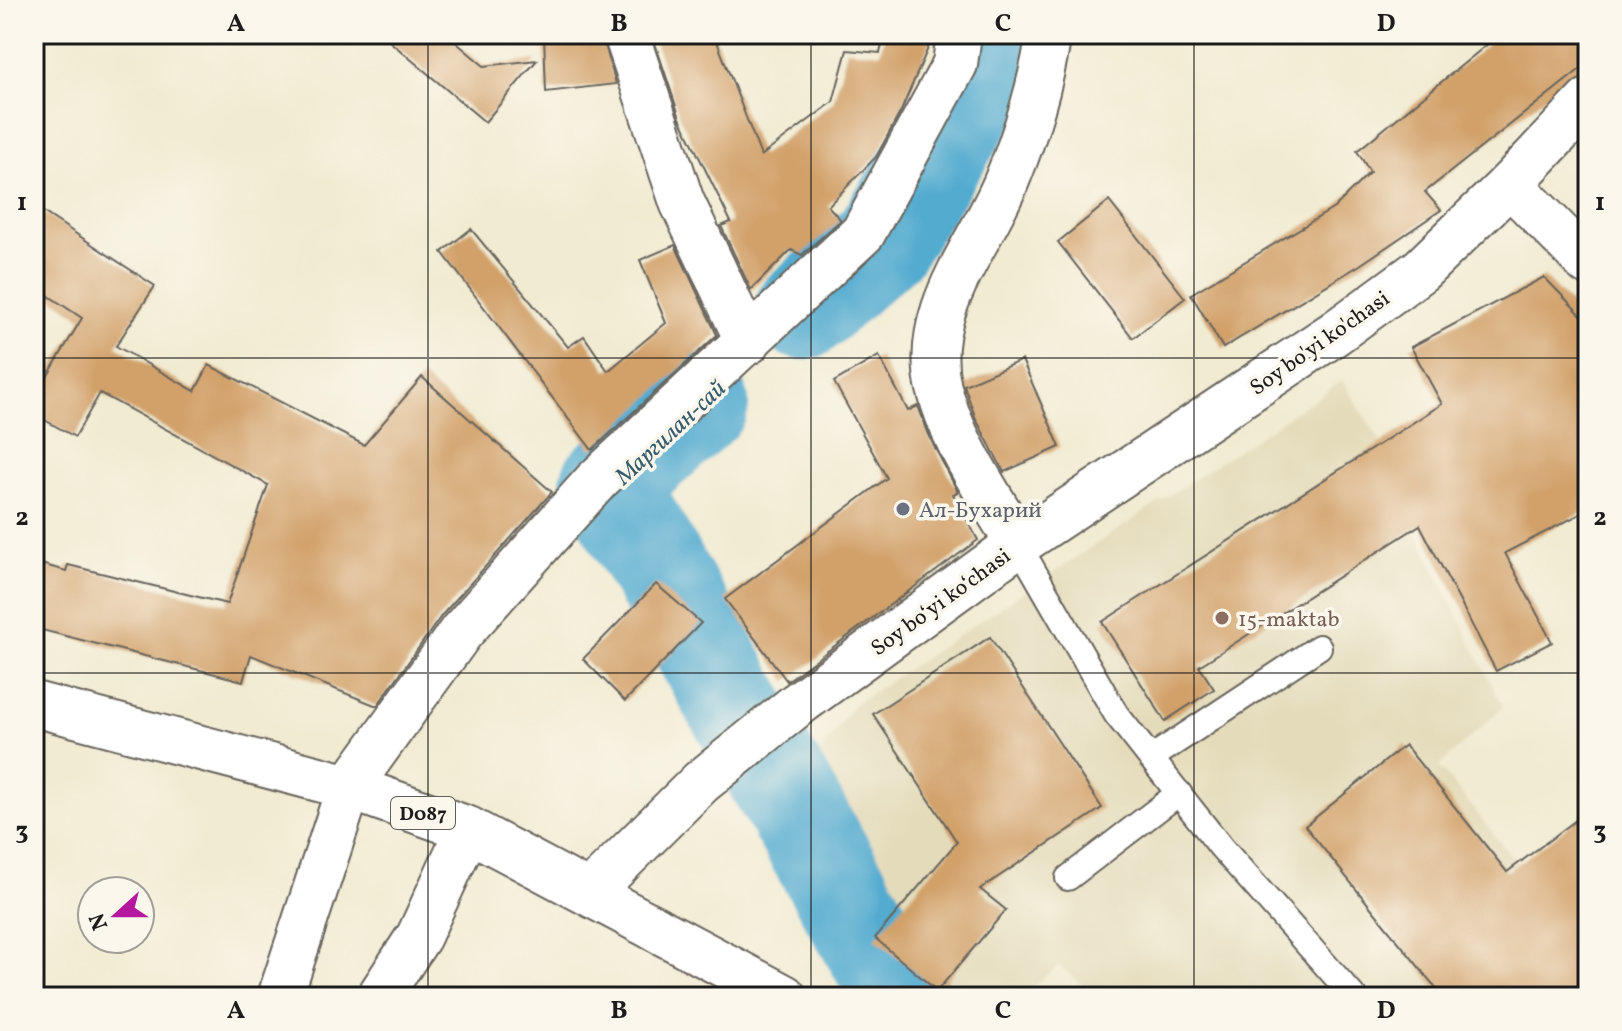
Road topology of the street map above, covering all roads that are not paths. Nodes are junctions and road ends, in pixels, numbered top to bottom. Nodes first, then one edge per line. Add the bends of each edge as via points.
1 (626, 34) edge
2 (959, 34) edge
3 (1049, 34) edge
4 (1588, 101) edge
5 (1510, 184) junction
6 (1588, 263) edge
7 (748, 342) junction
8 (1018, 544) junction
9 (1319, 647) dead end
10 (34, 704) edge
11 (1151, 758) junction
12 (349, 787) junction
13 (1179, 793) junction
14 (468, 829) junction
15 (1068, 878) dead end
16 (589, 893) junction
17 (280, 997) edge
18 (379, 997) edge
19 (784, 997) edge
20 (1354, 997) edge

1 - 7 street via 682,202
2 - 7 street via 955,64 863,233
3 - 8 street, Soy boʻyi koʻchasi via 1043,71 1008,180 944,304 935,340 939,386 957,439
4 - 5 street, Soy bo'yi ko'chasi
5 - 6 street
5 - 8 street, Soy bo'yi ko'chasi via 1421,270 1335,333
7 - 12 street via 597,480 461,632
8 - 11 lane via 1116,714
8 - 16 street, Soy boʻyi koʻchasi via 798,704 701,782
9 - 11 lane
10 - 12 street, D087
11 - 13 lane
12 - 14 street, D087
12 - 17 street
13 - 15 lane
13 - 20 lane
14 - 16 street, D087
14 - 18 street via 419,936
16 - 19 street, D087

